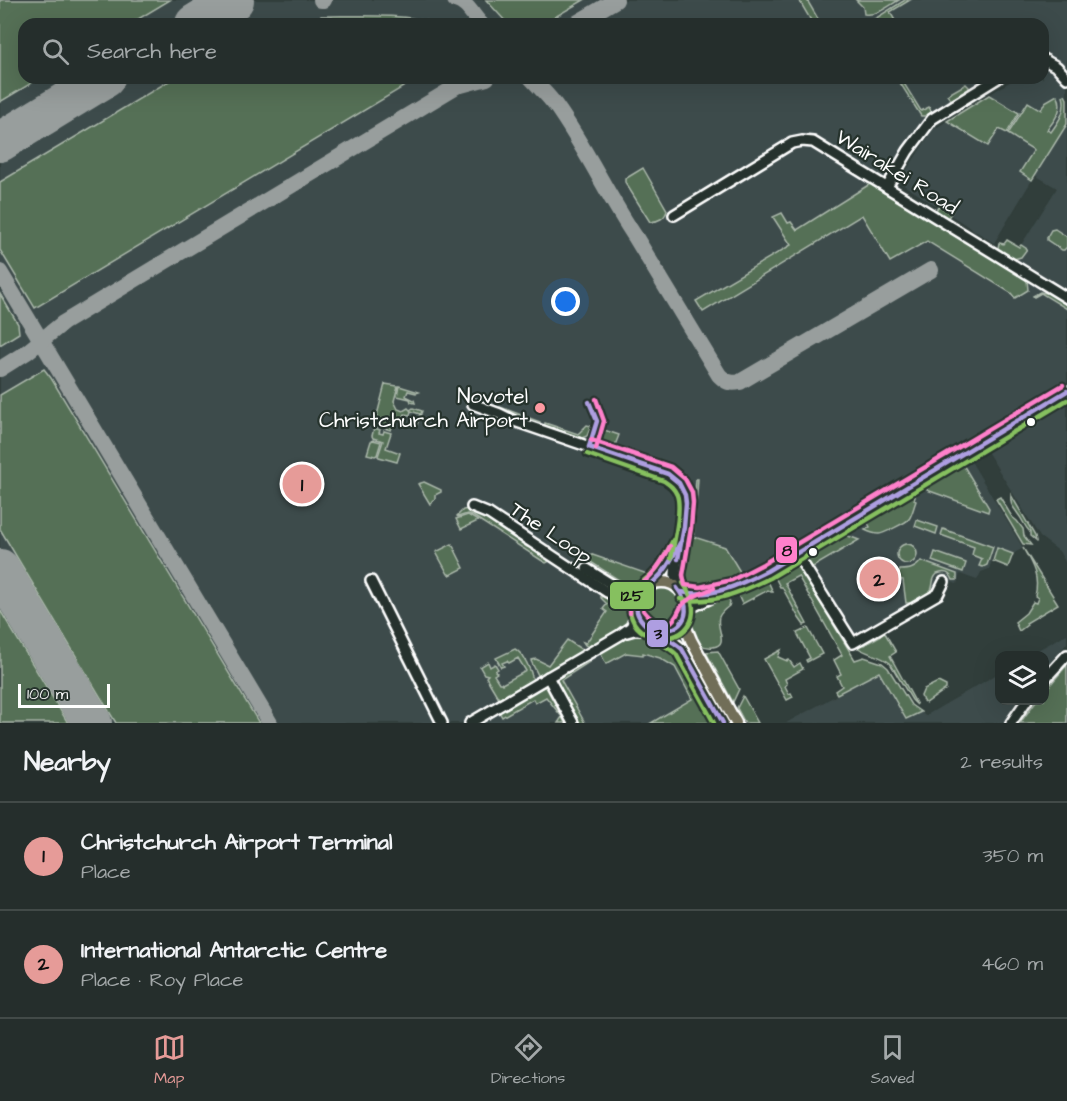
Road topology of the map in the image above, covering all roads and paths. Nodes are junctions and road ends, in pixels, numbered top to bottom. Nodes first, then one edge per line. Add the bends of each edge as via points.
1 (1049, 62) edge
2 (1067, 78) edge
3 (988, 84) edge
4 (887, 187) junction
5 (674, 215) dead end
6 (1067, 298) edge
7 (1067, 391) edge
8 (473, 404) dead end
9 (472, 507) dead end
10 (680, 543) junction
11 (796, 553) junction
12 (586, 569) dead end
13 (371, 581) dead end
14 (944, 582) dead end
15 (649, 586) junction
16 (735, 587) junction
17 (679, 590) junction
18 (686, 612) junction
19 (637, 613) junction
20 (653, 630) junction
21 (620, 635) junction
22 (1067, 655) edge
23 (1049, 675) edge
24 (548, 677) junction
25 (1024, 705) edge
26 (442, 723) edge
27 (470, 723) edge
28 (573, 723) edge
29 (723, 723) edge
30 (736, 723) edge
31 (1011, 723) edge

1 - 2 street
3 - 4 street via 932,119
4 - 5 street, Wairakei Road via 818,144 802,141 792,143
4 - 6 street, Wairakei Road
7 - 11 street
8 - 10 street via 672,476 686,499
9 - 19 street, The Loop via 628,602
10 - 15 street via 672,560
10 - 17 street via 675,575
11 - 14 street via 853,643 938,594
11 - 16 street
12 - 15 street, The Loop via 619,589
13 - 26 street
15 - 17 main road via 664,583
15 - 19 main road via 640,597
16 - 17 street via 700,595
16 - 18 street
17 - 18 main road via 686,602
18 - 20 main road via 674,629
18 - 30 main road via 691,640
19 - 20 main road
19 - 21 street via 631,627
20 - 21 street
20 - 29 main road via 682,650
21 - 24 street
22 - 23 street
24 - 27 street
24 - 28 street
25 - 31 street

